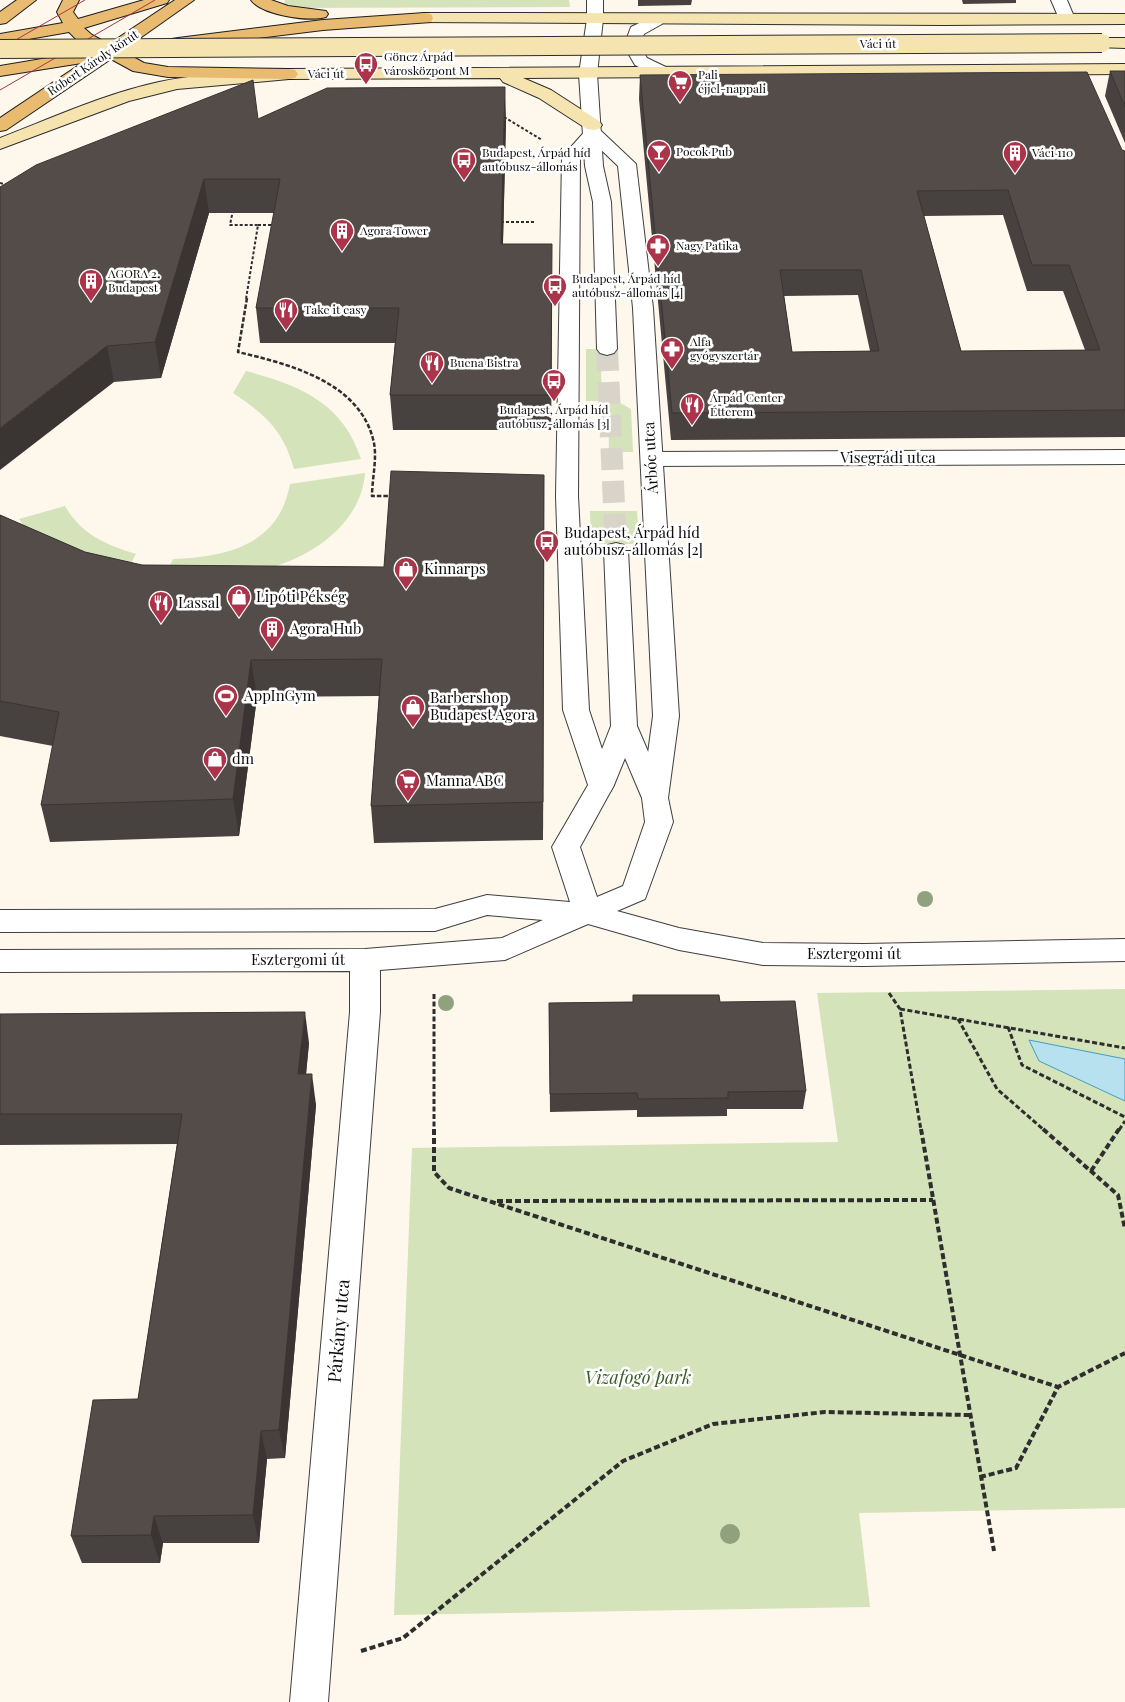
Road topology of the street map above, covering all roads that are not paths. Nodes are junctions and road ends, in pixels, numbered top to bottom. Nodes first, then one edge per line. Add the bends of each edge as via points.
1 (28, 0) edge
2 (72, 0) edge
3 (161, 0) edge
4 (186, 0) edge
5 (259, 0) edge
6 (595, 0) edge
7 (1059, 0) edge
8 (425, 18) junction
9 (0, 19) edge
10 (1067, 19) junction
11 (1125, 19) edge
12 (595, 20) junction
13 (656, 20) junction
14 (72, 26) junction
15 (0, 39) edge
16 (1125, 43) edge
17 (0, 49) edge
18 (109, 52) junction
19 (1083, 70) junction
20 (1125, 70) edge
21 (0, 71) edge
22 (664, 73) junction
23 (289, 74) junction
24 (498, 74) junction
25 (588, 74) junction
26 (1091, 88) edge
27 (0, 126) edge
28 (593, 129) junction
29 (0, 144) edge
30 (607, 348) tunnel mouth
31 (1125, 458) edge
32 (652, 459) junction
33 (616, 550) tunnel mouth
34 (624, 726) junction
35 (601, 785) junction
36 (656, 798) junction
37 (588, 914) junction
38 (0, 921) edge
39 (1125, 950) edge
40 (365, 960) junction
41 (0, 961) edge
42 (309, 1702) edge

1 - 9 main road
2 - 14 main road via 65,12
3 - 14 main road
4 - 18 main road, Róbert Károly körút
5 - 8 main road via 289,13
6 - 12 street
7 - 10 street
8 - 12 main road, Váci út
8 - 18 main road via 323,25
10 - 11 main road, Váci út
10 - 13 main road, Váci út
12 - 13 main road, Váci út
12 - 25 street
13 - 22 street, Váci út via 637,32 632,46 641,61
14 - 15 main road
14 - 18 main road via 86,39
16 - 17 main road, Váci út, bridge
18 - 21 main road
18 - 23 main road via 140,67 168,72
18 - 27 main road, Róbert Károly körút
19 - 20 main road, Váci út
19 - 22 main road, Váci út
19 - 26 street
22 - 25 main road, Váci út
23 - 24 main road, Váci út
23 - 29 main road, Váci út via 205,81 140,92
24 - 25 main road, Váci út
24 - 28 main road via 545,94
25 - 28 street
28 - 30 street via 594,166 602,202
28 - 32 street, Árbóc utca via 626,164 643,308
28 - 35 street via 571,157 567,496 576,710
31 - 32 street, Visegrádi utca
32 - 36 street, Árbóc utca via 666,716
33 - 34 street, Árbóc utca
34 - 35 street, Árbóc utca
34 - 36 street, Árbóc utca
35 - 37 street, Árbóc utca via 566,847
36 - 37 street, Árbóc utca via 659,822 635,892
37 - 38 street, Esztergomi út via 487,905 435,920
37 - 39 street, Esztergomi út via 679,939 763,954
37 - 40 street, Esztergomi út via 504,949
40 - 41 street, Esztergomi út
40 - 42 street, Párkány utca via 364,1022

